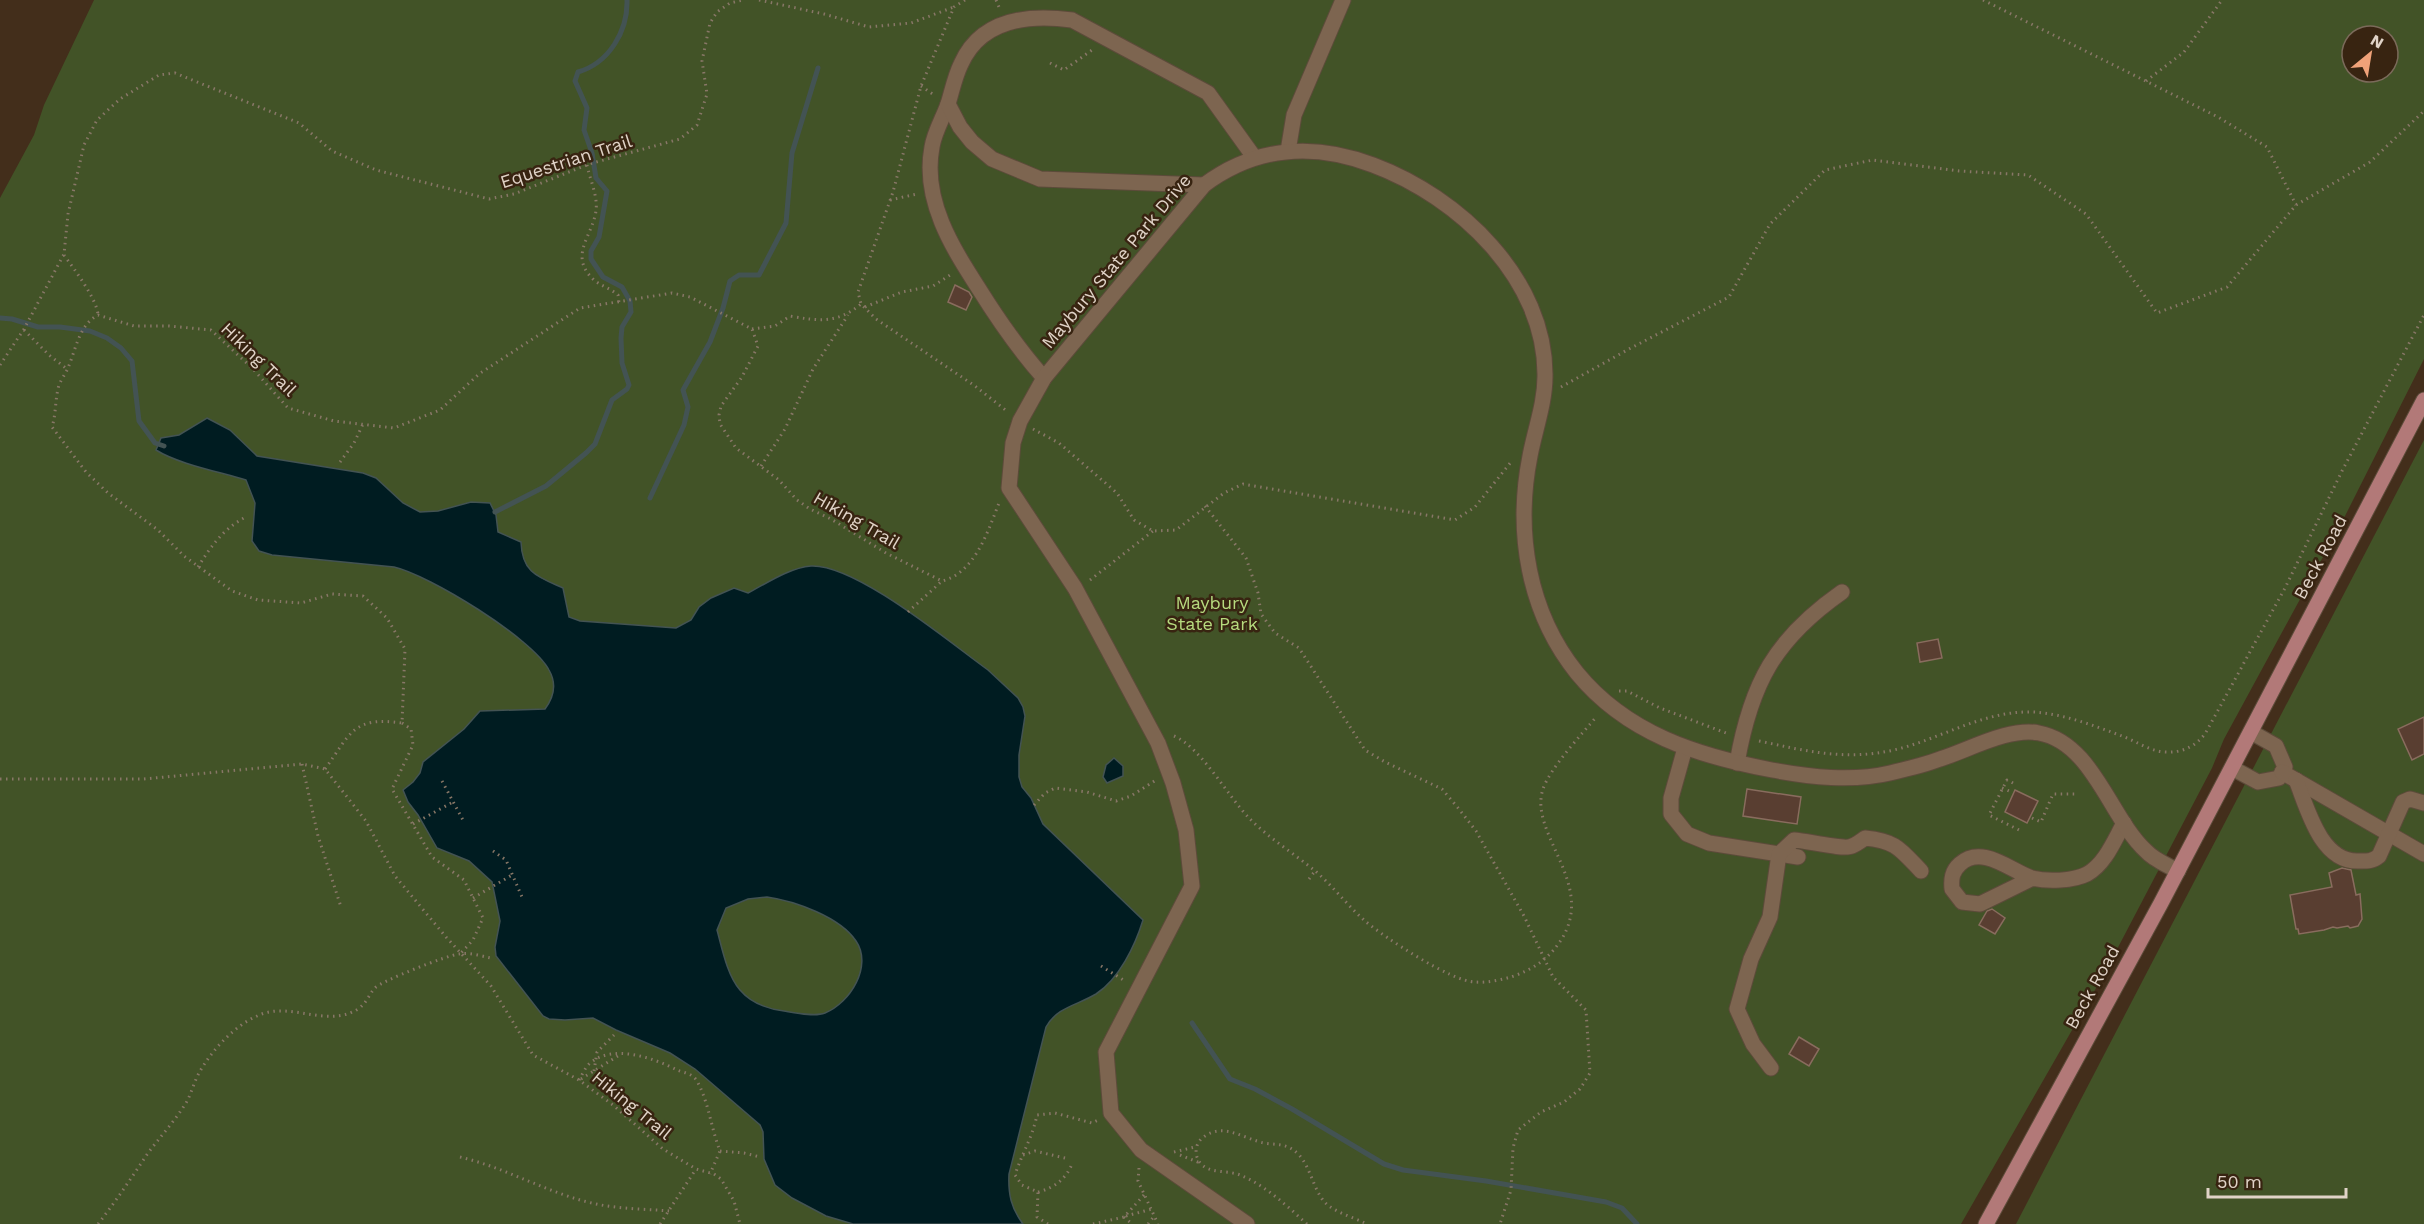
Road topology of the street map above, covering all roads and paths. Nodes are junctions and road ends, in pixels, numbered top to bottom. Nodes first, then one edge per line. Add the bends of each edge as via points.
1 (743, 0) edge
2 (759, 0) edge
3 (1983, 0) edge
4 (2222, 0) edge
5 (1338, 3) edge
6 (954, 7) dead end
7 (1105, 38) junction
8 (1050, 63) dead end
9 (2146, 81) junction
10 (948, 104) junction
11 (1288, 151) junction
12 (1254, 157) junction
13 (587, 165) junction
14 (1204, 184) junction
15 (933, 193) junction
16 (890, 200) dead end
17 (2296, 205) dead end
18 (64, 254) junction
19 (965, 266) junction
20 (619, 303) junction
21 (864, 307) junction
22 (855, 309) junction
23 (98, 315) junction
24 (848, 315) junction
25 (2424, 315) edge
26 (24, 328) junction
27 (752, 329) junction
28 (0, 365) edge
29 (68, 369) junction
30 (1040, 384) junction
31 (2424, 400) edge
32 (363, 424) junction
33 (340, 462) dead end
34 (761, 466) junction
35 (1010, 488) junction
36 (1205, 506) dead end
37 (246, 517) dead end
38 (1154, 531) dead end
39 (198, 567) junction
40 (942, 581) junction
41 (1075, 588) junction
42 (1842, 592) dead end
43 (908, 612) dead end
44 (1607, 704) junction
45 (402, 723) junction
46 (2251, 732) junction
47 (1741, 738) junction
48 (1156, 739) junction
49 (1685, 748) junction
50 (1737, 763) junction
51 (302, 764) junction
52 (2232, 768) junction
53 (325, 769) junction
54 (1168, 774) junction
55 (2289, 776) junction
56 (0, 779) edge
57 (442, 782) dead end
58 (2013, 783) dead end
59 (2002, 788) junction
60 (2009, 791) dead end
61 (2078, 794) dead end
62 (453, 802) junction
63 (2424, 803) edge
64 (1034, 805) dead end
65 (2032, 818) dead end
66 (464, 822) dead end
67 (2124, 823) junction
68 (413, 824) junction
69 (2021, 831) dead end
70 (2388, 835) junction
71 (493, 851) dead end
72 (1779, 854) junction
73 (2424, 854) edge
74 (1798, 857) dead end
75 (1315, 871) junction
76 (1921, 871) dead end
77 (2178, 871) junction
78 (512, 875) junction
79 (2033, 878) junction
80 (1309, 879) dead end
81 (522, 897) dead end
82 (473, 898) junction
83 (341, 907) dead end
84 (461, 953) junction
85 (491, 958) dead end
86 (1545, 959) junction
87 (1101, 966) dead end
88 (1125, 981) dead end
89 (614, 1035) dead end
90 (621, 1054) junction
91 (595, 1060) junction
92 (1771, 1068) dead end
93 (594, 1071) junction
94 (579, 1080) junction
95 (1111, 1113) junction
96 (1196, 1147) junction
97 (1141, 1150) junction
98 (720, 1151) junction
99 (1174, 1152) dead end
100 (1021, 1156) junction
101 (460, 1157) dead end
102 (760, 1157) dead end
103 (1069, 1158) dead end
104 (1072, 1164) dead end
105 (696, 1170) junction
106 (710, 1174) junction
107 (1038, 1192) junction
108 (1144, 1195) junction
109 (1152, 1209) junction
110 (670, 1210) junction
111 (1155, 1215) junction
112 (1124, 1217) junction
113 (98, 1224) edge
114 (660, 1224) edge
115 (740, 1224) edge
116 (1048, 1224) edge
117 (1093, 1224) edge
118 (1132, 1224) edge
119 (1148, 1224) edge
120 (1158, 1224) edge
121 (1247, 1224) edge
122 (1307, 1224) edge
123 (1366, 1224) edge
124 (1500, 1224) edge
125 (1986, 1224) edge

1 - 13 path, Equestrian Trail via 723,7 710,23 702,61 707,94 697,125 680,138
2 - 6 path via 869,27 911,23
3 - 9 path
4 - 9 path via 2184,52
5 - 11 street via 1294,115
7 - 8 path via 1064,70
7 - 10 street via 1072,20 1047,17 1015,19 991,29 971,45
7 - 12 street via 1208,93
9 - 17 path via 2267,147
10 - 14 street via 960,128 992,159 1040,179
10 - 15 street via 932,147
11 - 12 street, Maybury State Park Drive
11 - 44 street, Maybury State Park Drive via 1361,161 1419,188 1485,240 1527,297 1542,343 1545,379 1524,492 1528,565 1540,608 1556,641 1578,674
12 - 14 street, Maybury State Park Drive
13 - 18 path, Equestrian Trail via 514,194 489,199 376,170 332,152 299,123 175,73 159,75 120,99 97,120 84,145 68,214
13 - 20 path via 597,209 581,257 586,270 618,295
14 - 30 street, Maybury State Park Drive
15 - 16 path
15 - 19 street via 942,224
18 - 23 path
18 - 26 path, Equestrian Trail
19 - 21 path via 933,286 902,292
19 - 30 street
20 - 27 path, Hiking Trail via 672,293 690,297
20 - 32 path, Hiking Trail via 580,308 479,374 440,410 394,428
21 - 22 path
21 - 22 path
22 - 24 path
23 - 29 path via 80,334
23 - 32 path, Hiking Trail via 134,326 211,330 288,408 334,421
24 - 27 path via 820,321 790,316 775,326
24 - 34 path via 813,369 785,429
25 - 47 path via 2261,633 2205,735 2193,745 2179,751 2156,751 2087,724 2035,712 2002,715 1894,750 1857,754 1822,755
26 - 28 path, Equestrian Trail
26 - 29 path
27 - 34 path, Hiking Trail via 758,346 755,354 719,415 720,424 736,448
29 - 39 path via 58,388 52,428 108,493 158,530
30 - 35 street, Maybury State Park Drive via 1013,443
31 - 46 main road, Beck Road
32 - 33 path
34 - 40 path, Hiking Trail via 810,509
35 - 40 path via 1000,500 984,541 966,567
35 - 41 street
36 - 86 path via 1246,558 1258,593 1260,614 1275,633 1299,648 1365,750 1442,789 1470,824
37 - 39 path via 222,533
38 - 41 path
39 - 45 path via 232,591 258,600 301,603 333,594 363,596 387,618 405,649
40 - 43 path
41 - 48 street
42 - 47 street via 1796,629 1773,658 1756,689
44 - 47 path via 1619,691 1627,691 1669,712
44 - 49 street, Maybury State Park Drive via 1640,727
44 - 86 path via 1543,789 1544,821 1564,866 1571,916 1562,938
45 - 53 path via 380,720 358,727
45 - 68 path via 411,729 413,745 392,789
46 - 52 main road, Beck Road
46 - 55 street via 2276,746
47 - 50 street
48 - 54 street
48 - 75 path via 1171,734 1188,746 1250,819
49 - 50 street, Maybury State Park Drive
49 - 72 street via 1671,798 1671,814 1687,834 1709,843
50 - 67 street, Maybury State Park Drive via 1820,777 1885,774 2012,734 2035,732 2052,737 2077,754
51 - 53 path
51 - 56 path via 144,779
51 - 83 path via 318,836
52 - 55 street via 2258,782
52 - 77 main road, Beck Road
53 - 84 path, Hiking Trail via 366,821 395,876
54 - 64 path via 1116,801 1087,792 1055,789
54 - 95 street via 1186,830 1191,886 1106,1052
55 - 70 street
55 - 70 street via 2325,844 2339,856 2352,861 2373,860 2382,851
57 - 62 path
58 - 59 path via 2007,780
59 - 60 path
59 - 69 path via 1989,815
61 - 65 path via 2053,794 2041,822
62 - 66 path
62 - 68 path
63 - 70 street via 2410,799 2403,802
67 - 77 street, Maybury State Park Drive via 2146,852
67 - 79 street via 2099,865 2088,873 2066,879
68 - 82 path via 432,857 464,880
70 - 73 street
71 - 78 path via 506,860
72 - 74 street
72 - 76 street via 1794,840 1851,848 1865,838 1886,840
72 - 92 street via 1770,917 1751,959 1737,1009 1753,1044
75 - 80 path
75 - 86 path via 1365,921 1456,977 1474,982 1501,980 1523,973
77 - 125 main road, Beck Road
78 - 81 path
78 - 82 path
79 - 79 street via 1979,857 1957,868 1952,889 1962,902 1980,904
82 - 84 path via 483,918 473,940
84 - 85 path
84 - 94 path, Hiking Trail via 491,986 533,1055
84 - 113 path via 394,976 375,987 369,999 352,1011 327,1017 272,1011 242,1023 200,1072 186,1104
86 - 124 path via 1553,977 1586,1010 1590,1073 1580,1089 1564,1102 1540,1112 1518,1130 1511,1190
87 - 88 path
89 - 91 path via 597,1052
90 - 91 path
90 - 93 path
90 - 98 path via 665,1062 692,1075 709,1107 710,1125
91 - 93 path
91 - 94 path
93 - 94 path
94 - 105 path, Hiking Trail via 663,1149
95 - 97 street
95 - 100 path via 1092,1123 1055,1113 1037,1115 1033,1137
96 - 99 path
96 - 122 path via 1200,1163 1210,1169 1239,1174 1264,1188
96 - 123 path via 1205,1136 1218,1131 1238,1132 1258,1142 1284,1144 1299,1155 1328,1205
97 - 108 path via 1137,1181
97 - 121 street
98 - 102 path
98 - 106 path
100 - 103 path via 1035,1151
100 - 107 path via 1015,1175 1022,1185
101 - 110 path via 596,1204
104 - 107 path via 1058,1183
105 - 106 path, Hiking Trail
105 - 110 path
106 - 115 path, Hiking Trail via 722,1179
107 - 116 path via 1037,1218
108 - 109 path
108 - 112 path
109 - 111 path
109 - 112 path
110 - 114 path
111 - 119 path
111 - 120 path
112 - 117 path
112 - 118 path

